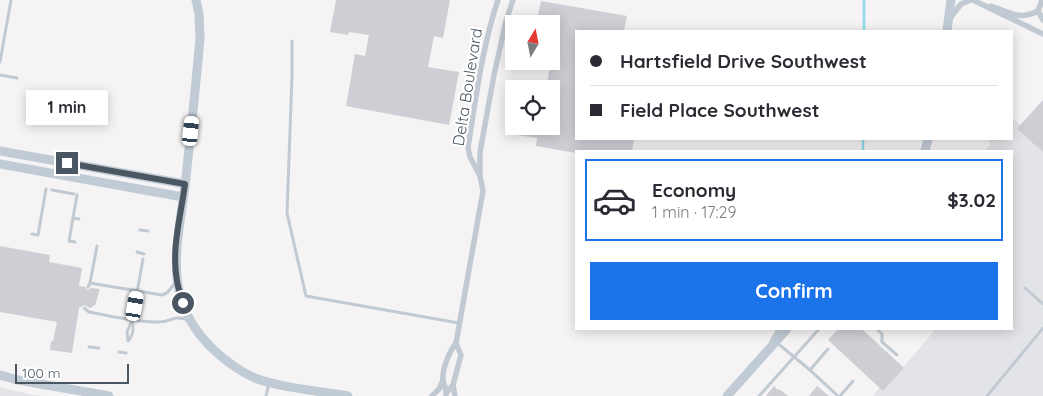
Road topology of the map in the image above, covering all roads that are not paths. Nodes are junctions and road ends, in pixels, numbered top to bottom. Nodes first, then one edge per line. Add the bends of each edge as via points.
1 (11, 0) edge
2 (196, 0) edge
3 (498, 0) edge
4 (513, 0) edge
5 (951, 0) edge
6 (972, 0) edge
7 (1042, 0) edge
8 (1038, 11) junction
9 (1043, 20) edge
10 (948, 21) junction
11 (947, 30) edge
12 (1043, 34) edge
13 (292, 41) dead end
14 (0, 62) edge
15 (0, 75) edge
16 (16, 78) dead end
17 (0, 151) edge
18 (67, 163) junction
19 (0, 164) edge
20 (65, 176) junction
21 (480, 176) junction
22 (185, 184) junction
23 (46, 189) dead end
24 (52, 190) dead end
25 (183, 197) junction
26 (36, 211) dead end
27 (42, 212) junction
28 (73, 218) junction
29 (80, 219) dead end
30 (140, 230) dead end
31 (148, 231) dead end
32 (32, 234) dead end
33 (75, 242) dead end
34 (97, 246) dead end
35 (137, 252) dead end
36 (144, 254) dead end
37 (143, 259) dead end
38 (177, 281) junction
39 (90, 283) junction
40 (88, 287) dead end
41 (1026, 288) dead end
42 (137, 291) junction
43 (1043, 304) edge
44 (84, 308) dead end
45 (132, 320) junction
46 (192, 323) junction
47 (459, 323) junction
48 (1043, 328) edge
49 (777, 330) edge
50 (786, 330) edge
51 (818, 330) edge
52 (878, 330) edge
53 (122, 332) dead end
54 (127, 332) junction
55 (776, 342) junction
56 (456, 343) junction
57 (89, 347) dead end
58 (99, 348) dead end
59 (828, 349) dead end
60 (119, 352) dead end
61 (126, 353) dead end
62 (897, 355) dead end
63 (762, 357) junction
64 (794, 357) junction
65 (810, 370) junction
66 (0, 375) edge
67 (443, 380) junction
68 (269, 382) junction
69 (853, 382) dead end
70 (453, 385) junction
71 (446, 394) edge
72 (109, 396) edge
73 (266, 396) edge
74 (348, 396) edge
75 (432, 396) edge
76 (455, 396) edge
77 (727, 396) edge
78 (759, 396) edge
79 (839, 396) edge
80 (987, 396) edge

1 - 14 lane
2 - 22 street via 200,14 200,38
3 - 21 street, Delta Boulevard via 480,73 468,147
4 - 21 street, Delta Boulevard via 494,75 480,152
5 - 10 street
6 - 8 street via 1023,16
6 - 10 street via 961,4
6 - 12 street
7 - 8 street
8 - 9 street
10 - 11 street
13 - 47 lane via 287,212 306,296
15 - 16 lane
17 - 18 street
18 - 20 street
18 - 22 street
19 - 20 street
20 - 25 street
21 - 47 street, Delta Boulevard via 483,191
22 - 25 street
23 - 27 lane
24 - 28 lane via 75,195
25 - 38 street via 176,244
26 - 27 lane
27 - 32 lane via 38,235
28 - 29 lane
28 - 33 lane via 69,241
30 - 31 lane
34 - 39 lane
35 - 36 lane
37 - 42 lane
38 - 42 lane via 162,295
38 - 46 street
39 - 40 lane
39 - 42 lane
41 - 43 lane
42 - 45 lane
44 - 45 lane via 89,312
45 - 46 lane via 159,322 180,317
45 - 54 lane
45 - 54 lane via 132,337 128,341
46 - 68 street via 209,346 225,360 254,378
47 - 56 street, Delta Boulevard
48 - 80 lane
49 - 63 lane
50 - 55 street
51 - 64 lane
52 - 62 lane via 882,334 882,342
53 - 54 lane
55 - 63 street
55 - 64 lane
56 - 67 street, Delta Boulevard via 448,353
56 - 70 street, Delta Boulevard via 461,355
57 - 58 lane
59 - 65 lane
60 - 61 lane
63 - 77 street
64 - 65 lane
64 - 78 lane
65 - 79 lane
66 - 72 street
67 - 71 street, Delta Boulevard
67 - 75 street
68 - 73 lane
68 - 74 street
69 - 79 lane
70 - 71 street, Delta Boulevard
70 - 76 street

